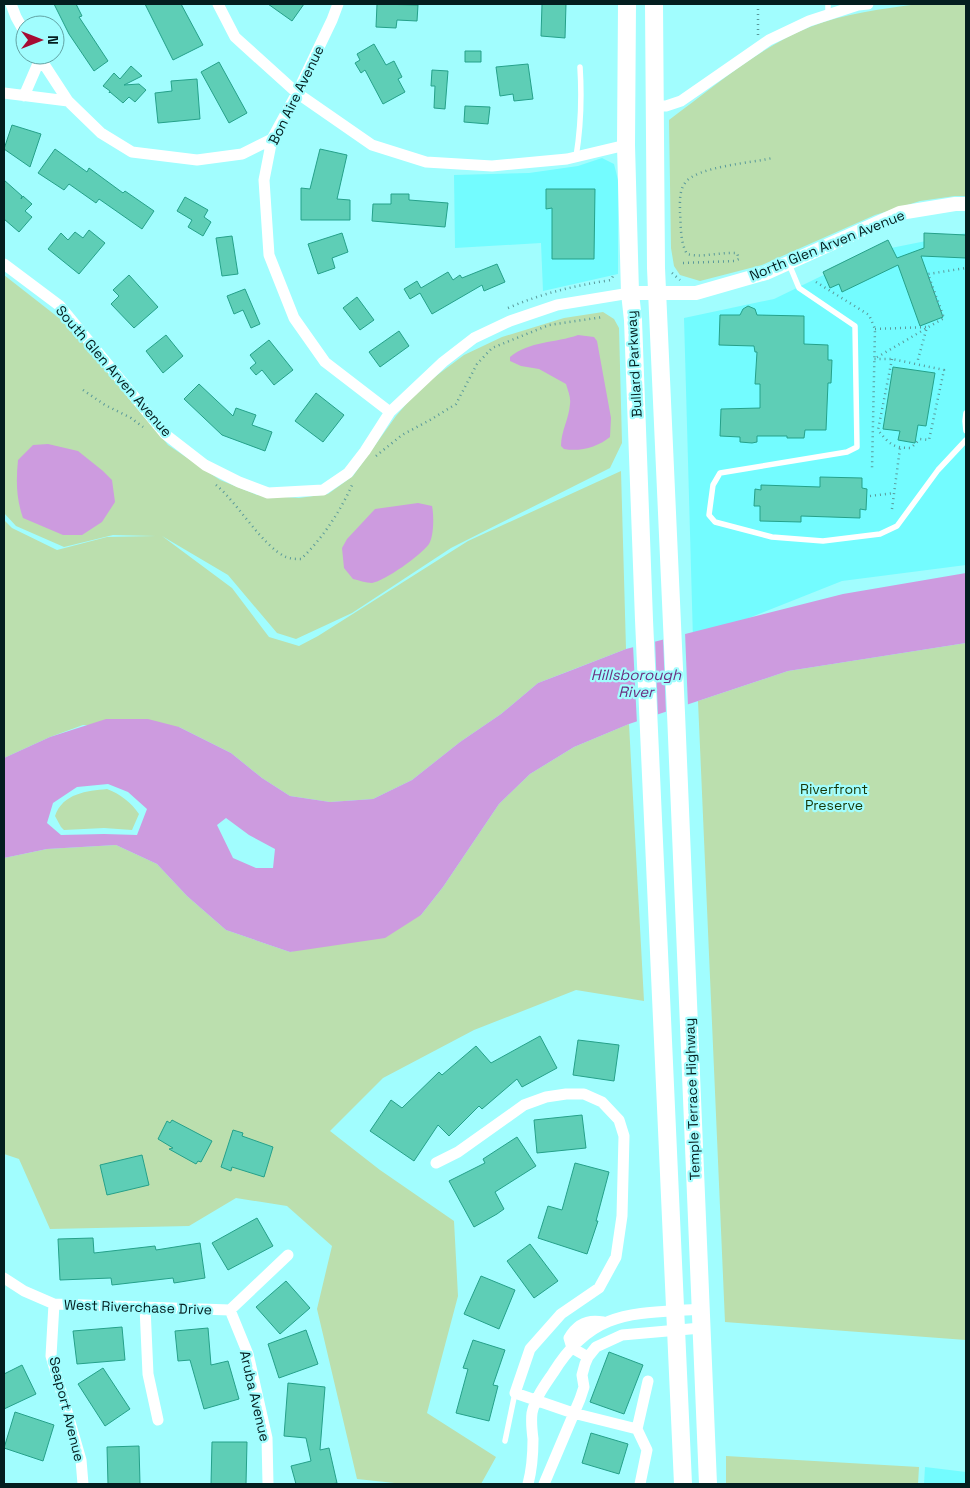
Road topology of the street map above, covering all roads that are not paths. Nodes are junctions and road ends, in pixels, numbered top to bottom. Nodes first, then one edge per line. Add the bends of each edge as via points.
1 (218, 4) edge
2 (338, 4) edge
3 (627, 4) edge
4 (654, 4) edge
5 (868, 4) edge
6 (828, 9) edge
7 (36, 65) edge
8 (44, 65) edge
9 (580, 67) dead end
10 (4, 93) edge
11 (297, 93) junction
12 (24, 96) junction
13 (68, 101) junction
14 (655, 106) junction
15 (272, 139) junction
16 (626, 144) junction
17 (576, 157) junction
18 (966, 204) edge
19 (788, 263) junction
20 (4, 264) edge
21 (657, 293) junction
22 (630, 294) junction
23 (390, 412) junction
24 (966, 413) edge
25 (966, 431) edge
26 (966, 440) edge
27 (676, 713) joint
28 (649, 725) joint
29 (436, 1163) dead end
30 (288, 1255) dead end
31 (4, 1278) edge
32 (54, 1304) junction
33 (145, 1307) junction
34 (701, 1309) junction
35 (230, 1310) junction
36 (675, 1311) junction
37 (701, 1328) junction
38 (675, 1329) junction
39 (572, 1348) junction
40 (588, 1357) junction
41 (648, 1381) dead end
42 (516, 1393) junction
43 (535, 1401) junction
44 (573, 1413) junction
45 (158, 1420) dead end
46 (637, 1429) junction
47 (505, 1441) dead end
48 (83, 1484) edge
49 (268, 1484) edge
50 (528, 1484) edge
51 (544, 1484) edge
52 (640, 1484) edge
53 (683, 1484) edge
54 (708, 1484) edge

1 - 11 street via 234,37
2 - 11 street, Bon Aire Avenue
3 - 16 main road, Bullard Parkway
4 - 14 main road, Bullard Parkway
5 - 6 street
6 - 14 street via 759,46 680,101
7 - 12 street
8 - 13 street
9 - 17 lane via 581,125
10 - 12 street
11 - 15 street, Bon Aire Avenue
11 - 17 street via 372,145 426,162 492,166
12 - 13 street
13 - 15 street via 101,133 132,152 197,160 242,154
14 - 21 main road, Bullard Parkway
15 - 23 street, Bon Aire Avenue via 264,180 269,255 294,318 325,362
16 - 17 street
16 - 22 main road, Bullard Parkway
18 - 19 street, North Glen Arven Avenue via 900,213
19 - 21 street, North Glen Arven Avenue via 696,293
19 - 26 lane via 798,288 855,326 858,447 847,452 720,473 713,485 709,515 715,522 772,537 822,541 880,534 897,526 938,470
20 - 23 street, South Glen Arven Avenue via 60,306 165,434 205,465 246,485 268,493 323,490 348,473
21 - 22 street, North Glen Arven Avenue
21 - 27 main road, Bullard Parkway
22 - 23 street, South Glen Arven Avenue via 557,305 474,338
22 - 28 main road, Bullard Parkway
24 - 25 lane
27 - 34 main road, Temple Terrace Highway
28 - 36 main road, Temple Terrace Highway
29 - 42 street via 458,1152 524,1105 546,1097 584,1094 602,1102 619,1120 624,1136 622,1216 616,1257 599,1288 561,1314 530,1348
30 - 35 street, West Riverchase Drive
31 - 32 street, West Riverchase Drive
32 - 33 street, West Riverchase Drive
32 - 48 street, Seaport Avenue via 51,1356 81,1460
33 - 35 street, West Riverchase Drive
33 - 45 street via 148,1374
34 - 36 street
34 - 37 main road, Temple Terrace Highway
35 - 49 street, Aruba Avenue via 248,1354 267,1438
36 - 38 main road, Temple Terrace Highway
36 - 39 street via 632,1314 598,1325
37 - 38 street
37 - 54 main road, Temple Terrace Highway
38 - 40 street via 622,1335 596,1347
38 - 53 main road, Temple Terrace Highway
39 - 40 street
39 - 43 street
40 - 44 street via 582,1375 584,1387
41 - 46 street
42 - 43 street
42 - 47 lane
43 - 44 street
43 - 50 street via 532,1415 533,1466
44 - 46 street
44 - 51 street
46 - 52 street via 647,1450

